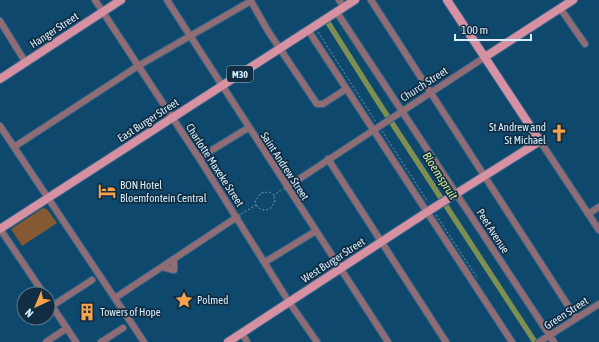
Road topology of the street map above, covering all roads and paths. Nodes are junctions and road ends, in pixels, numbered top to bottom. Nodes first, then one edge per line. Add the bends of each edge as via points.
1 (96, 0) edge
2 (121, 0) edge
3 (167, 0) edge
4 (354, 0) edge
5 (371, 0) edge
6 (448, 0) edge
7 (573, 0) edge
8 (251, 1) edge
9 (340, 6) edge
10 (560, 8) junction
11 (103, 12) junction
12 (0, 21) edge
13 (311, 28) junction
14 (190, 35) junction
15 (584, 44) dead end
16 (280, 49) junction
17 (485, 57) junction
18 (26, 62) junction
19 (138, 66) junction
20 (0, 80) edge
21 (222, 85) junction
22 (346, 89) junction
23 (431, 93) junction
24 (400, 113) junction
25 (173, 117) junction
26 (0, 126) edge
27 (248, 128) junction
28 (376, 128) junction
29 (540, 141) junction
30 (14, 147) junction
31 (199, 158) junction
32 (328, 159) junction
33 (485, 176) junction
34 (287, 187) junction
35 (54, 193) junction
36 (274, 196) junction
37 (454, 196) junction
38 (256, 205) junction
39 (599, 207) edge
40 (430, 211) junction
41 (588, 214) junction
42 (237, 217) junction
43 (0, 229) edge
44 (316, 230) junction
45 (599, 230) edge
46 (381, 242) junction
47 (265, 262) junction
48 (340, 269) junction
49 (92, 280) dead end
50 (480, 282) dead end
51 (39, 286) edge
52 (116, 298) junction
53 (289, 302) junction
54 (56, 303) edge
55 (599, 304) edge
56 (56, 312) edge
57 (576, 318) junction
58 (67, 328) junction
59 (123, 328) dead end
60 (242, 333) junction
61 (549, 335) junction
62 (541, 341) edge
63 (46, 342) edge
64 (76, 342) edge
65 (101, 342) edge
66 (144, 342) edge
67 (228, 342) edge
68 (247, 342) edge
69 (316, 342) edge
70 (388, 342) edge
71 (446, 342) edge
72 (512, 342) edge
73 (554, 342) edge

1 - 11 street, Charlotte Maxeke Street
2 - 11 main road, Hanger Street
3 - 14 street, Saint Andrew Street
4 - 9 main road, M30
5 - 23 street
6 - 17 main road
7 - 10 main road, Church Street
8 - 14 street
8 - 16 street
9 - 13 main road, M30
9 - 24 street, Peet Avenue
10 - 15 street
10 - 17 main road, Church Street
11 - 18 main road, Hanger Street
11 - 19 street, Charlotte Maxeke Street
12 - 18 street
13 - 16 main road, East Burger Street / M30
13 - 22 street
13 - 28 path
14 - 19 street
14 - 21 street, Saint Andrew Street
16 - 21 main road, East Burger Street / M30
16 - 22 street via 317,104 323,104
17 - 23 street, Church Street
17 - 29 main road
18 - 20 main road, Hanger Street
19 - 25 street, Charlotte Maxeke Street
19 - 30 street
21 - 25 main road, East Burger Street / M30
21 - 27 street, Saint Andrew Street
22 - 28 street
23 - 24 street, Church Street
23 - 33 street
24 - 28 street, Church Street
24 - 37 street, Peet Avenue
25 - 31 street, Charlotte Maxeke Street
25 - 35 main road, East Burger Street / M30
26 - 30 street
27 - 31 street
27 - 34 street, Saint Andrew Street
28 - 32 street, Church Street
28 - 40 street
28 - 40 path
29 - 33 main road, West Burger Street
29 - 41 street
30 - 35 street
31 - 42 street, Charlotte Maxeke Street
32 - 34 street, Church Street
32 - 46 street
33 - 37 main road, West Burger Street
33 - 57 street
34 - 36 path
34 - 44 street, Saint Andrew Street
35 - 43 main road, East Burger Street / M30
35 - 52 street
36 - 38 path via 269,192 261,193 255,200
36 - 38 path via 275,201 270,209 260,209
37 - 40 main road, West Burger Street
37 - 61 street, Peet Avenue
38 - 42 path
39 - 41 street
40 - 46 main road, West Burger Street
40 - 50 path
40 - 72 street
41 - 45 street
42 - 47 street, Charlotte Maxeke Street
42 - 52 street
43 - 51 street
44 - 47 street
44 - 48 street, Saint Andrew Street
46 - 48 main road, West Burger Street
46 - 71 street
47 - 53 street, Charlotte Maxeke Street
48 - 53 main road, West Burger Street
48 - 70 street, Saint Andrew Street
49 - 54 street
52 - 66 street
53 - 60 main road, West Burger Street
53 - 69 street, Charlotte Maxeke Street
55 - 57 street, Green Street
56 - 58 street
57 - 61 street, Green Street
58 - 63 street
58 - 64 street
59 - 65 street
60 - 67 main road, West Burger Street
60 - 68 street
61 - 62 street, Green Street
61 - 73 street, Peet Avenue

